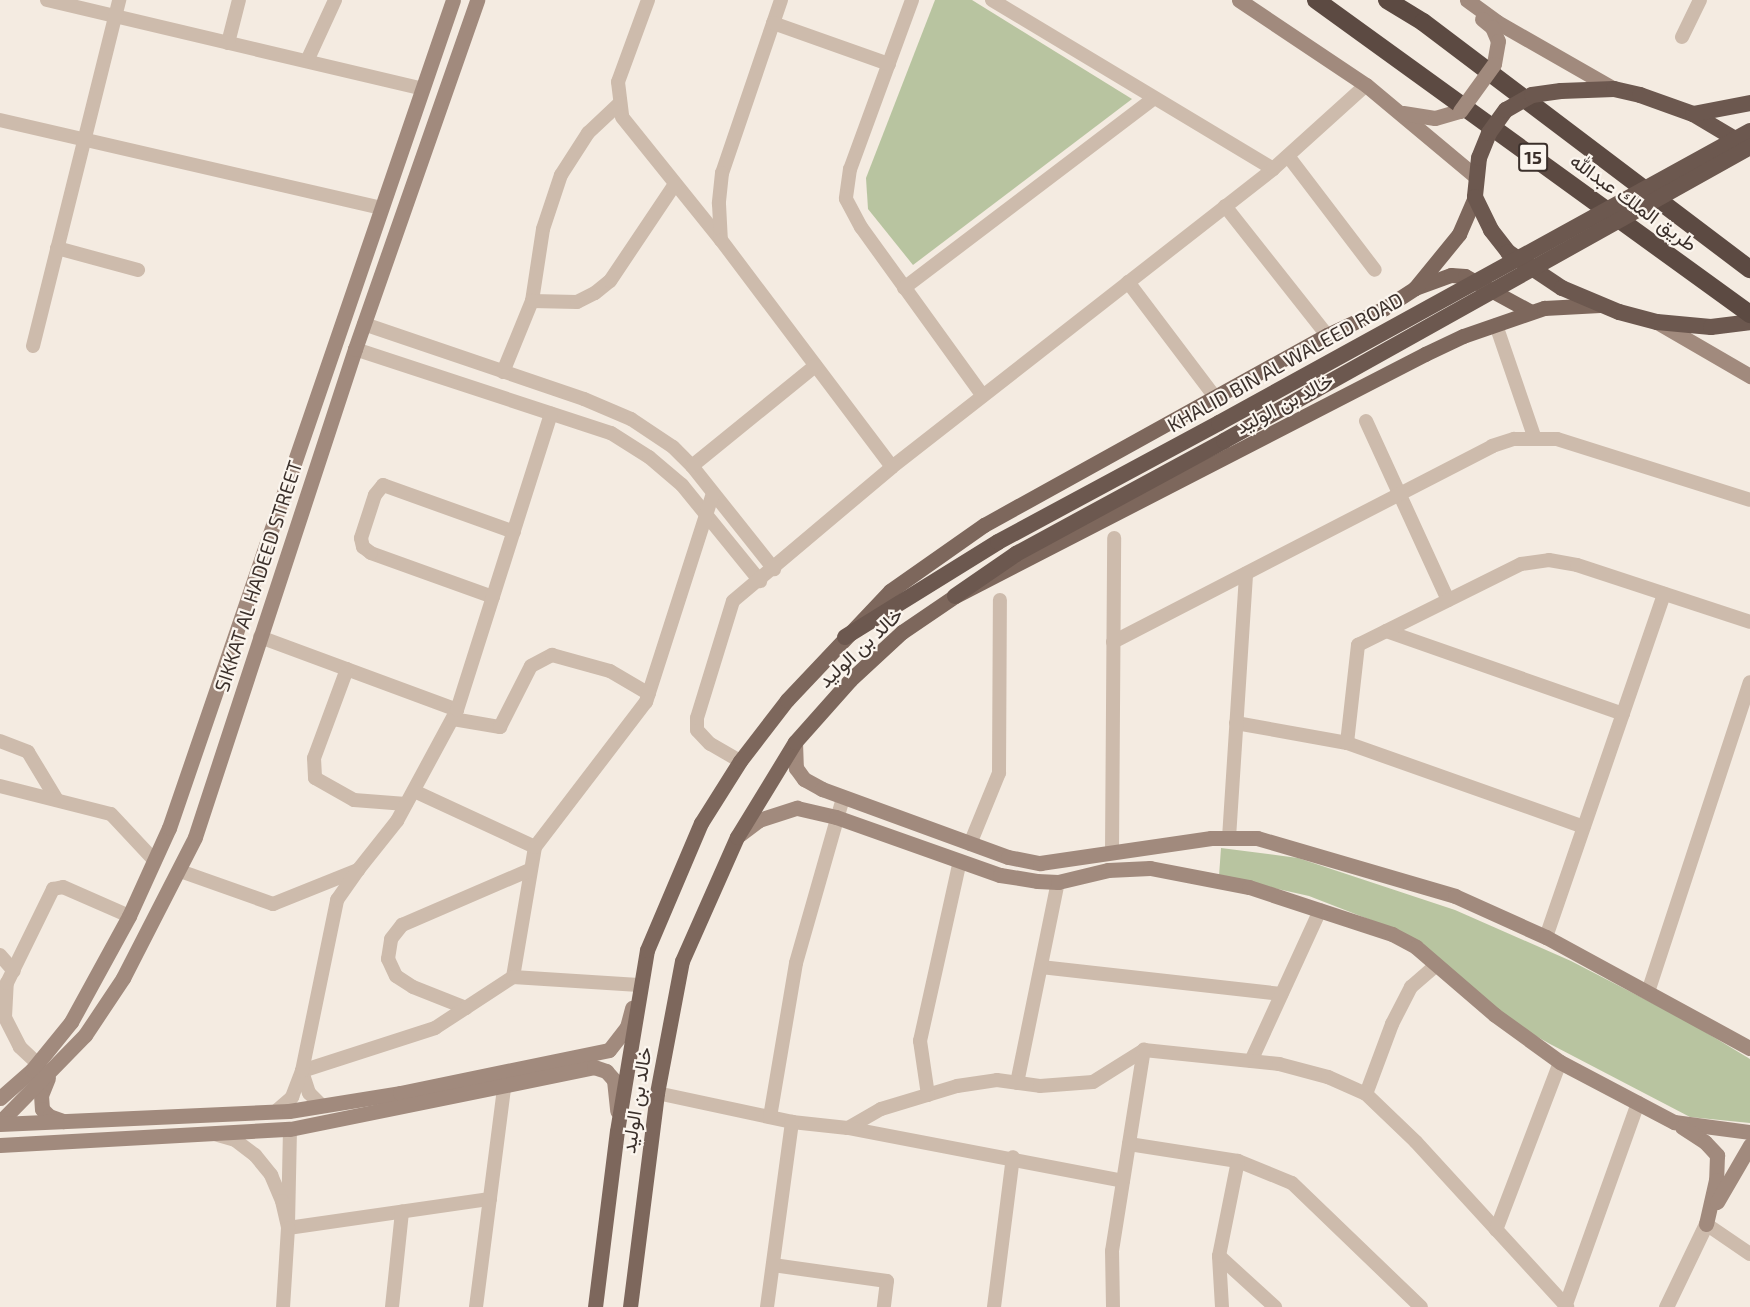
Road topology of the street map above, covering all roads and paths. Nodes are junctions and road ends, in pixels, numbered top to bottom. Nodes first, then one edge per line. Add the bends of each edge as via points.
1 (47, 0) edge
2 (119, 0) edge
3 (238, 0) edge
4 (335, 0) edge
5 (453, 0) edge
6 (477, 0) edge
7 (648, 0) edge
8 (781, 0) edge
9 (912, 0) edge
10 (992, 0) edge
11 (1239, 0) edge
12 (1316, 0) edge
13 (1387, 0) edge
14 (1466, 0) edge
15 (1700, 0) edge
16 (115, 16) junction
17 (774, 23) junction
18 (1682, 37) dead end
19 (228, 43) junction
20 (307, 61) junction
21 (889, 64) junction
22 (1366, 85) junction
23 (423, 89) junction
24 (1614, 89) junction
25 (1154, 98) junction
26 (620, 103) junction
27 (1750, 103) edge
28 (1397, 111) junction
29 (1694, 114) junction
30 (0, 120) edge
31 (1750, 131) edge
32 (84, 140) junction
33 (1750, 148) edge
34 (1288, 156) junction
35 (1273, 169) junction
36 (1475, 176) junction
37 (675, 184) junction
38 (1475, 197) junction
39 (1225, 206) junction
40 (382, 208) junction
41 (721, 240) junction
42 (57, 248) junction
43 (1750, 269) edge
44 (138, 270) dead end
45 (1375, 270) dead end
46 (1128, 282) junction
47 (904, 288) junction
48 (1415, 288) junction
49 (532, 301) junction
50 (1600, 305) junction
51 (1531, 312) junction
52 (1746, 321) edge
53 (1657, 322) junction
54 (364, 324) junction
55 (1496, 325) junction
56 (1327, 335) junction
57 (33, 346) dead end
58 (355, 349) junction
59 (815, 366) junction
60 (503, 372) junction
61 (1750, 376) edge
62 (983, 396) junction
63 (1215, 397) junction
64 (551, 414) junction
65 (1366, 421) dead end
66 (1534, 436) junction
67 (692, 466) junction
68 (892, 467) junction
69 (713, 493) junction
70 (1400, 496) junction
71 (1750, 500) edge
72 (706, 515) junction
73 (514, 532) junction
74 (1114, 538) dead end
75 (774, 569) junction
76 (1246, 574) junction
77 (760, 581) junction
78 (1664, 594) junction
79 (955, 596) junction
80 (493, 597) junction
81 (1000, 600) dead end
82 (1448, 600) junction
83 (1750, 622) edge
84 (1386, 631) junction
85 (260, 637) junction
86 (845, 637) junction
87 (1113, 642) junction
88 (347, 669) junction
89 (1750, 682) edge
90 (649, 694) junction
91 (455, 714) junction
92 (1623, 714) junction
93 (1236, 723) junction
94 (0, 741) edge
95 (795, 742) junction
96 (1347, 743) junction
97 (740, 761) junction
98 (0, 786) edge
99 (414, 790) junction
100 (843, 798) junction
101 (57, 800) junction
102 (406, 804) junction
103 (836, 817) junction
104 (1584, 828) junction
105 (737, 837) junction
106 (1229, 838) junction
107 (970, 844) junction
108 (536, 848) junction
109 (1112, 851) junction
110 (155, 861) junction
111 (960, 861) junction
112 (358, 870) junction
113 (530, 870) junction
114 (180, 871) junction
115 (1058, 882) junction
116 (1320, 910) junction
117 (129, 916) junction
118 (1546, 937) junction
119 (0, 955) edge
120 (1436, 965) junction
121 (1041, 968) junction
122 (14, 971) junction
123 (513, 977) junction
124 (639, 985) junction
125 (1648, 992) junction
126 (1281, 994) junction
127 (466, 1008) junction
128 (0, 1026) edge
129 (13, 1034) junction
130 (1750, 1048) edge
131 (1144, 1050) junction
132 (1251, 1061) junction
133 (1560, 1062) junction
134 (38, 1064) junction
135 (302, 1071) junction
136 (50, 1075) junction
137 (1017, 1083) junction
138 (504, 1088) junction
139 (657, 1093) junction
140 (1366, 1094) junction
141 (928, 1095) junction
142 (0, 1098) edge
143 (1638, 1103) junction
144 (322, 1106) junction
145 (275, 1112) junction
146 (770, 1117) junction
147 (792, 1122) junction
148 (1674, 1122) junction
149 (0, 1123) edge
150 (69, 1123) junction
151 (848, 1128) junction
152 (290, 1129) junction
153 (617, 1131) junction
154 (1750, 1132) edge
155 (207, 1133) junction
156 (1129, 1144) junction
157 (0, 1145) edge
158 (1750, 1145) edge
159 (1013, 1157) junction
160 (1238, 1161) junction
161 (1123, 1181) junction
162 (490, 1199) junction
163 (402, 1212) junction
164 (1706, 1224) junction
165 (288, 1228) junction
166 (1496, 1230) junction
167 (1750, 1254) edge
168 (1219, 1256) junction
169 (773, 1265) junction
170 (1566, 1306) edge
171 (283, 1307) edge
172 (392, 1307) edge
173 (476, 1307) edge
174 (596, 1307) edge
175 (630, 1307) edge
176 (767, 1307) edge
177 (884, 1307) edge
178 (994, 1307) edge
179 (1113, 1307) edge
180 (1222, 1307) edge
181 (1275, 1307) edge
182 (1421, 1307) edge
183 (1666, 1307) edge

1 - 16 street
2 - 16 street
3 - 19 street
4 - 20 street
5 - 23 main road, SIKKAT AL HADEED STREET
6 - 54 main road, SIKKAT AL HADEED STREET
7 - 26 street via 618,82
8 - 17 street
9 - 21 street
10 - 25 street
11 - 22 main road
12 - 52 highway, طريق الملك عبدالله / 15
13 - 43 highway, طريق الملك عبدالله / 15 via 1423,22
14 - 24 main road
14 - 28 main road, bridge via 1496,34 1499,49 1494,63 1460,111 1425,118
15 - 18 street
16 - 19 street
16 - 32 street
17 - 21 street
17 - 41 street via 722,173
19 - 20 street
20 - 23 street
21 - 47 street via 850,169 846,199
22 - 28 main road
22 - 34 street
23 - 40 main road, SIKKAT AL HADEED STREET
24 - 29 highway, خالد بن الوليد / 15
24 - 36 highway, خالد بن الوليد / 15, bridge via 1532,95 1506,110 1489,133
25 - 35 street
25 - 47 street
26 - 37 street via 622,117
26 - 49 street via 588,133 561,175 543,229
27 - 29 highway, خالد بن الوليد / 15
28 - 36 main road
29 - 33 highway, خالد بن الوليد / 15
30 - 32 street
31 - 86 highway, KHALID BIN AL WALEED ROAD, bridge via 998,542
32 - 40 street
32 - 42 street
33 - 79 highway, KHALID BIN AL WALEED ROAD, bridge via 1016,554
34 - 35 street
34 - 45 street
35 - 39 street
36 - 38 highway, خالد بن الوليد / 15
37 - 41 street
37 - 49 street via 609,281 595,293 578,302
38 - 48 main road, خالد بن الوليد via 1459,234
38 - 50 highway, خالد بن الوليد / 15 via 1491,230 1508,252 1562,288
39 - 46 street
39 - 56 street
40 - 110 main road, SIKKAT AL HADEED STREET
41 - 59 street
42 - 44 street
42 - 57 street
46 - 62 street
46 - 63 street
47 - 62 street
48 - 51 main road via 1450,275 1465,276
48 - 56 main road, خالد بن الوليد via 1383,309
49 - 60 street
50 - 51 main road, خالد بن الوليد
50 - 53 highway, خالد بن الوليد / 15
51 - 55 main road, خالد بن الوليد
52 - 53 highway, خالد بن الوليد / 15
53 - 61 main road
54 - 58 main road, SIKKAT AL HADEED STREET
54 - 60 street
55 - 66 street
55 - 79 main road, خالد بن الوليد via 1425,354
56 - 63 main road, خالد بن الوليد
58 - 64 street
58 - 85 main road, SIKKAT AL HADEED STREET
59 - 67 street
59 - 68 street
60 - 67 street via 631,419 673,447
62 - 68 street
63 - 86 main road, خالد بن الوليد via 952,545 890,591
64 - 72 street via 611,433 649,457 682,485
64 - 73 street
65 - 70 street
66 - 70 street via 1492,446
66 - 71 street via 1557,439
67 - 69 street
68 - 75 street
69 - 72 street
69 - 75 street
70 - 76 street
70 - 82 street
72 - 77 street
72 - 90 street
73 - 80 street
73 - 80 street via 383,485 375,495 361,538 363,548 371,553
74 - 87 street
75 - 77 street
76 - 87 street
76 - 93 street
77 - 97 street via 733,601 698,718 697,730 710,744
78 - 82 street via 1549,560 1521,564
78 - 83 street
78 - 92 street
79 - 95 main road, خالد بن الوليد via 902,632 850,680
80 - 91 street
81 - 107 street via 999,773
82 - 84 street
84 - 92 street
84 - 96 street via 1358,645
85 - 88 street
85 - 114 main road, SIKKAT AL HADEED STREET via 195,837
86 - 97 main road, خالد بن الوليد
87 - 109 street
88 - 91 street
88 - 102 street via 314,758 315,778 354,800
89 - 125 street
90 - 91 street via 610,671 552,655 531,666 501,727
90 - 108 street
91 - 99 street
92 - 104 street
93 - 96 street
93 - 106 street
94 - 101 street via 27,752
95 - 100 main road via 796,768 804,779
95 - 105 main road, خالد بن الوليد
96 - 104 street
97 - 124 main road, خالد بن الوليد via 701,823 647,950
98 - 101 street
99 - 102 street
99 - 108 street
100 - 103 street
100 - 107 main road
101 - 110 street via 111,814
102 - 112 street
103 - 105 main road via 797,808 781,810
103 - 111 main road
103 - 146 street via 796,963
104 - 118 street
105 - 139 main road, خالد بن الوليد via 682,960
106 - 109 main road
106 - 118 main road via 1257,838 1325,855 1455,896
107 - 109 main road via 1040,863
108 - 113 street
110 - 117 main road, SIKKAT AL HADEED STREET
111 - 115 main road via 1000,875
111 - 141 street via 920,1041
112 - 114 street via 273,904
112 - 135 street via 337,900
113 - 123 street
113 - 127 street via 402,925 390,939 388,958 396,976
114 - 136 main road, SIKKAT AL HADEED STREET via 123,978 85,1035
115 - 116 main road via 1108,870 1150,868 1209,876
115 - 121 street
116 - 120 main road via 1392,934 1416,947
116 - 126 street
117 - 122 street via 63,887 53,889
117 - 134 main road, SIKKAT AL HADEED STREET via 71,1023
118 - 125 main road
119 - 122 street
120 - 133 main road via 1495,1015
120 - 140 street via 1411,987 1392,1024
121 - 126 street
121 - 137 street
122 - 129 street via 7,983 5,1017
123 - 124 street
123 - 127 street
124 - 144 main road via 627,1027 609,1050
124 - 153 main road, خالد بن الوليد
125 - 130 main road
126 - 132 street
127 - 135 street via 435,1028
128 - 129 street
129 - 134 street
131 - 132 street
131 - 137 street via 1093,1082 1040,1086
131 - 156 street
132 - 140 street via 1328,1077
133 - 143 main road
133 - 166 street
134 - 142 main road, SIKKAT AL HADEED STREET
135 - 144 street via 309,1093
135 - 145 street via 292,1097
136 - 149 main road, SIKKAT AL HADEED STREET
136 - 150 main road via 40,1095 42,1109
137 - 141 street via 997,1080 967,1084
138 - 152 main road
138 - 153 main road via 594,1067 606,1071 614,1080
138 - 162 street
139 - 146 street
139 - 175 main road, خالد بن الوليد
140 - 166 street
141 - 151 street via 881,1109
143 - 148 main road
143 - 170 street
144 - 145 main road
145 - 150 main road
146 - 147 street
147 - 151 street
147 - 169 street
148 - 154 main road
148 - 164 main road via 1705,1142 1717,1155
149 - 150 main road
151 - 159 street
152 - 155 main road
152 - 165 street
153 - 174 main road, خالد بن الوليد
155 - 157 main road
155 - 165 street via 235,1140 255,1155 270,1175
156 - 160 street
156 - 161 street
158 - 164 main road
159 - 161 street
159 - 178 street
160 - 168 street
160 - 182 street via 1293,1183
161 - 179 street via 1112,1251
162 - 163 street
162 - 173 street
163 - 165 street
163 - 172 street
164 - 167 street
164 - 183 street
165 - 171 street
166 - 170 street
168 - 180 street
168 - 181 street
169 - 176 street
169 - 177 street via 887,1281

